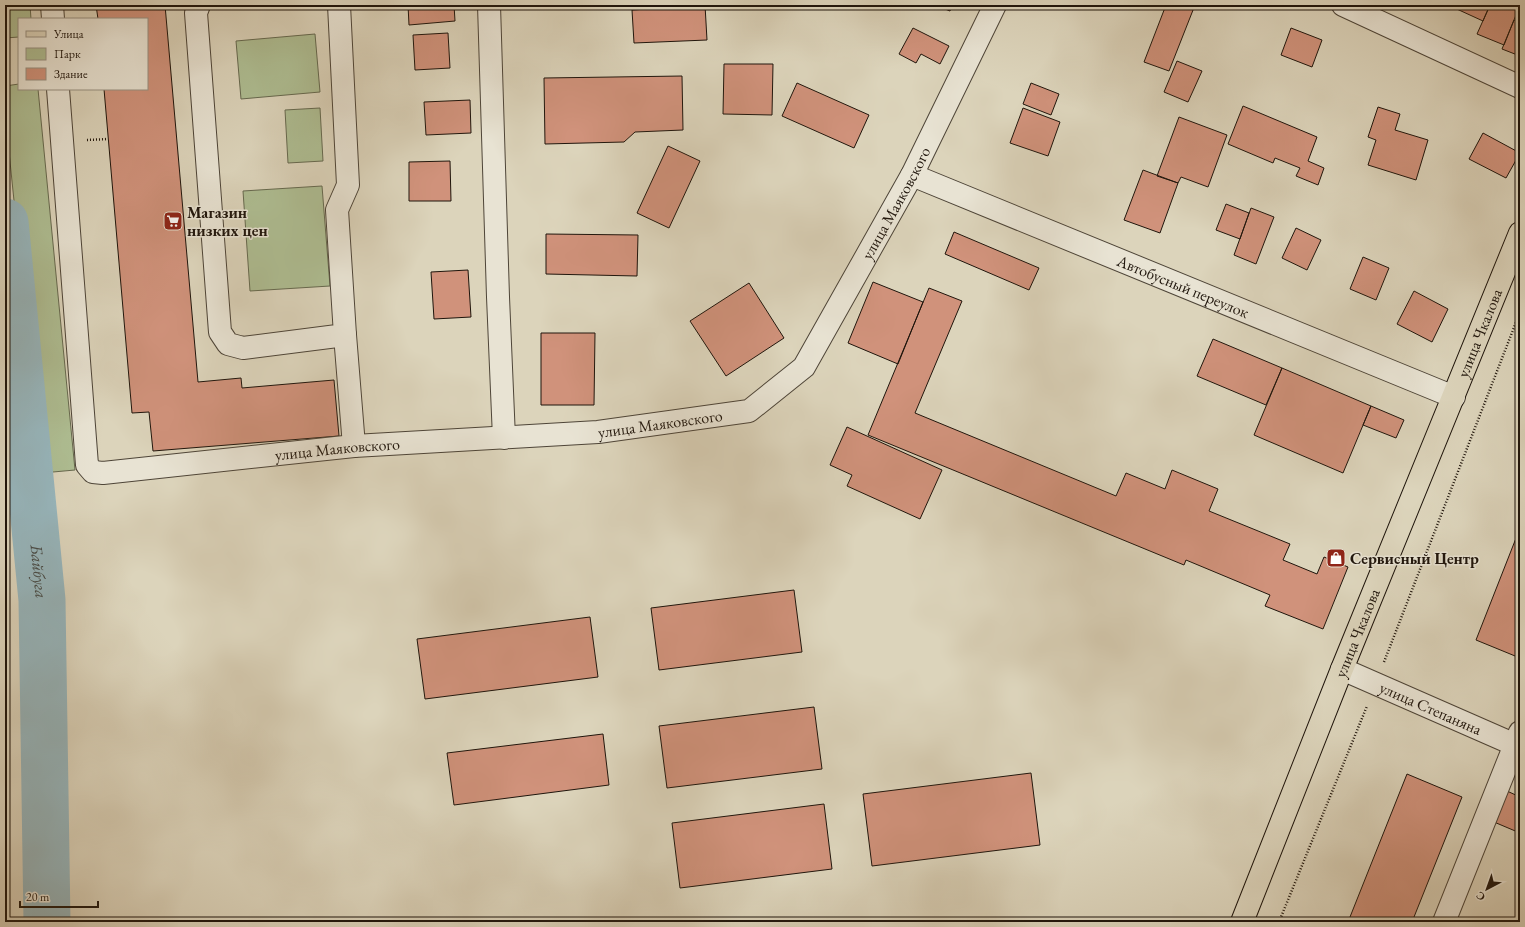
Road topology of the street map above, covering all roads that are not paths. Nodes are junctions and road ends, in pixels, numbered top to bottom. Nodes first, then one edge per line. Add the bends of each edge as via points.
1 (52, 5) edge
2 (199, 5) edge
3 (340, 5) edge
4 (489, 5) edge
5 (995, 5) edge
6 (1343, 5) edge
7 (53, 18) edge
8 (1520, 87) edge
9 (58, 90) edge
10 (912, 175) junction
11 (1520, 233) edge
12 (345, 335) junction
13 (1454, 397) junction
14 (504, 438) junction
15 (354, 446) junction
16 (1342, 669) junction
17 (1518, 742) edge
18 (1242, 922) edge
19 (1444, 922) edge

1 - 7 street
2 - 12 street via 196,14 220,332 228,344 243,348
3 - 12 street via 348,185 337,210
4 - 14 street
5 - 10 street, улица Маяковского
6 - 8 street
9 - 15 street, улица Маяковского via 87,465 93,472 103,473
10 - 13 street, Автобусный переулок
10 - 14 street, улица Маяковского via 804,367 749,411 598,432
11 - 13 main road, улица Чкалова
12 - 15 street
13 - 16 main road, улица Чкалова
14 - 15 street, улица Маяковского
16 - 17 street, улица Степаняна
16 - 18 main road, улица Чкалова
17 - 19 street

